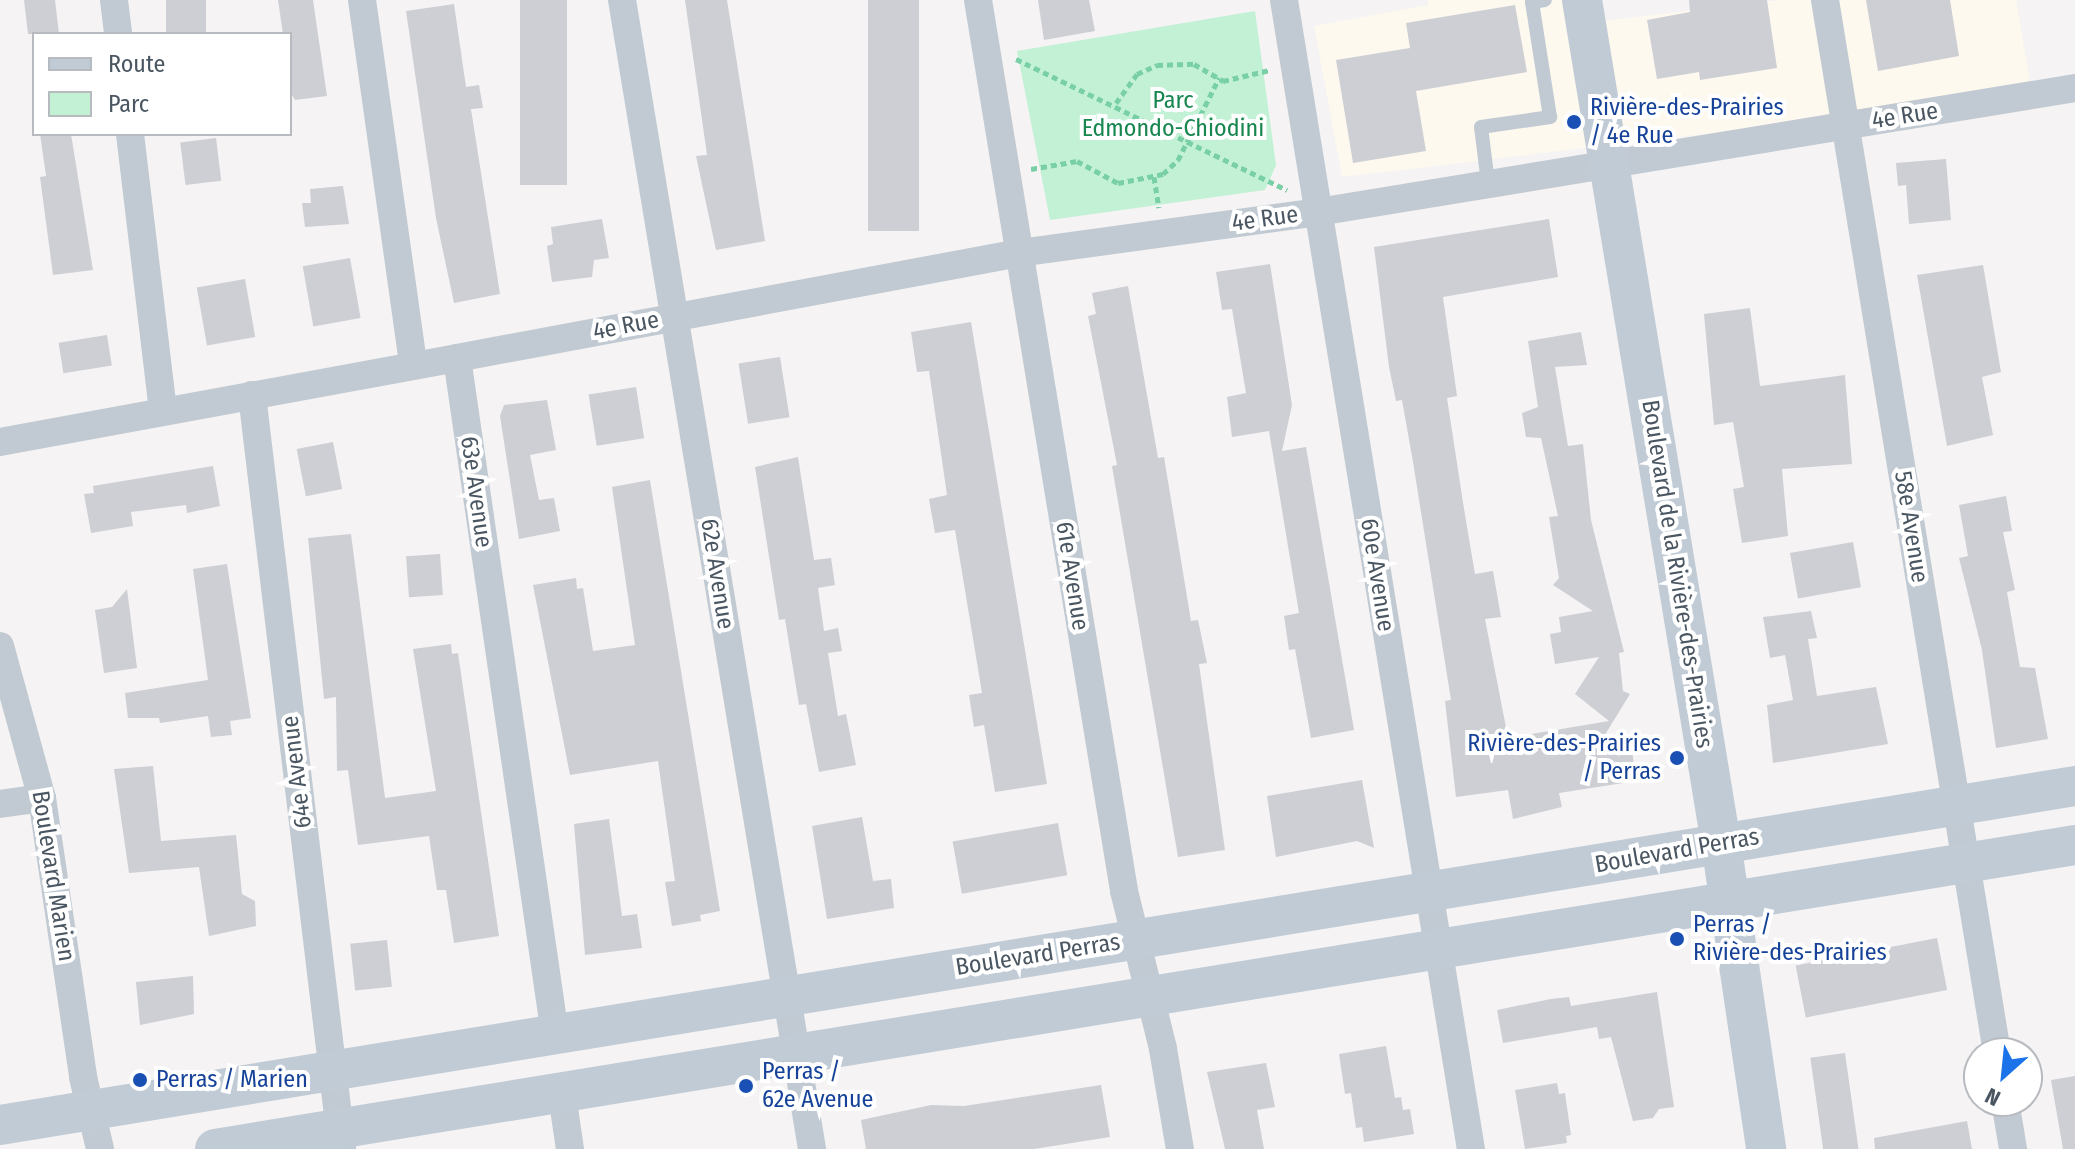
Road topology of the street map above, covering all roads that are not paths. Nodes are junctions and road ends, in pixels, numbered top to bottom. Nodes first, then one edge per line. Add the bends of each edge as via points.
1 (114, 0) edge
2 (362, 0) edge
3 (622, 0) edge
4 (978, 0) edge
5 (1284, 0) edge
6 (1545, 0) edge
7 (1582, 0) edge
8 (1825, 0) edge
9 (118, 32) edge
10 (2075, 88) edge
11 (1846, 126) junction
12 (130, 136) edge
13 (1610, 163) junction
14 (1488, 183) junction
15 (1318, 212) junction
16 (1019, 253) junction
17 (675, 317) junction
18 (457, 358) junction
19 (413, 365) junction
20 (252, 395) junction
21 (163, 410) junction
22 (0, 442) edge
23 (0, 646) edge
24 (2075, 786) edge
25 (42, 798) junction
26 (0, 804) edge
27 (1958, 805) junction
28 (1721, 843) junction
29 (2075, 845) edge
30 (1966, 863) junction
31 (1428, 892) junction
32 (1729, 903) junction
33 (1134, 940) junction
34 (1437, 950) junction
35 (787, 997) junction
36 (1149, 998) junction
37 (555, 1035) junction
38 (1994, 1037) edge
39 (796, 1055) junction
40 (331, 1071) junction
41 (562, 1095) junction
42 (94, 1109) junction
43 (2008, 1117) edge
44 (0, 1125) edge
45 (341, 1139) edge
46 (100, 1149) edge
47 (215, 1149) edge
48 (570, 1149) edge
49 (812, 1149) edge
50 (1180, 1149) edge
51 (1471, 1149) edge
52 (1766, 1149) edge
53 (2013, 1149) edge

1 - 9 street
2 - 19 street
3 - 17 street, 62e Avenue
4 - 16 street, 61e Avenue
5 - 15 street, 60e Avenue
6 - 14 lane via 1532,2 1550,117 1481,127
7 - 13 main road, Boulevard de la Rivière-des-Prairies
8 - 11 street, 58e Avenue
10 - 11 street, 4e Rue
11 - 13 street, 4e Rue
11 - 27 street, 58e Avenue
12 - 21 street
13 - 14 street, 4e Rue
13 - 28 main road, Boulevard de la Rivière-des-Prairies
14 - 15 street, 4e Rue
15 - 16 street, 4e Rue
15 - 31 street, 60e Avenue
16 - 17 street, 4e Rue
16 - 33 street, 61e Avenue
17 - 18 street, 4e Rue
17 - 35 street, 62e Avenue
18 - 19 street
18 - 37 street, 63e Avenue
19 - 20 street
20 - 21 street
20 - 40 street, 64e Avenue
21 - 22 street
23 - 25 street, Boulevard Marien
24 - 27 main road, Boulevard Perras
25 - 26 street
25 - 42 street, Boulevard Marien via 83,1077
27 - 28 main road, Boulevard Perras
27 - 30 street, 58e Avenue
28 - 31 main road, Boulevard Perras
28 - 32 main road, Boulevard de la Rivière-des-Prairies
29 - 30 main road
30 - 32 main road
30 - 38 street, 58e Avenue
31 - 33 main road, Boulevard Perras
31 - 34 street, 60e Avenue
32 - 34 main road
32 - 52 main road, Boulevard de la Rivière-des-Prairies
33 - 35 main road, Boulevard Perras
33 - 36 street, 61e Avenue
34 - 36 main road
34 - 51 street, 60e Avenue
35 - 37 main road, Boulevard Perras
35 - 39 street, 62e Avenue
36 - 39 main road
36 - 50 street, 61e Avenue
37 - 40 main road, Boulevard Perras
39 - 41 main road
39 - 49 street, 62e Avenue
40 - 42 main road, Boulevard Perras
40 - 45 street, 64e Avenue
41 - 45 main road
41 - 48 street
42 - 44 main road, Boulevard Perras
42 - 46 street, Boulevard Marien
43 - 53 street
45 - 47 main road

